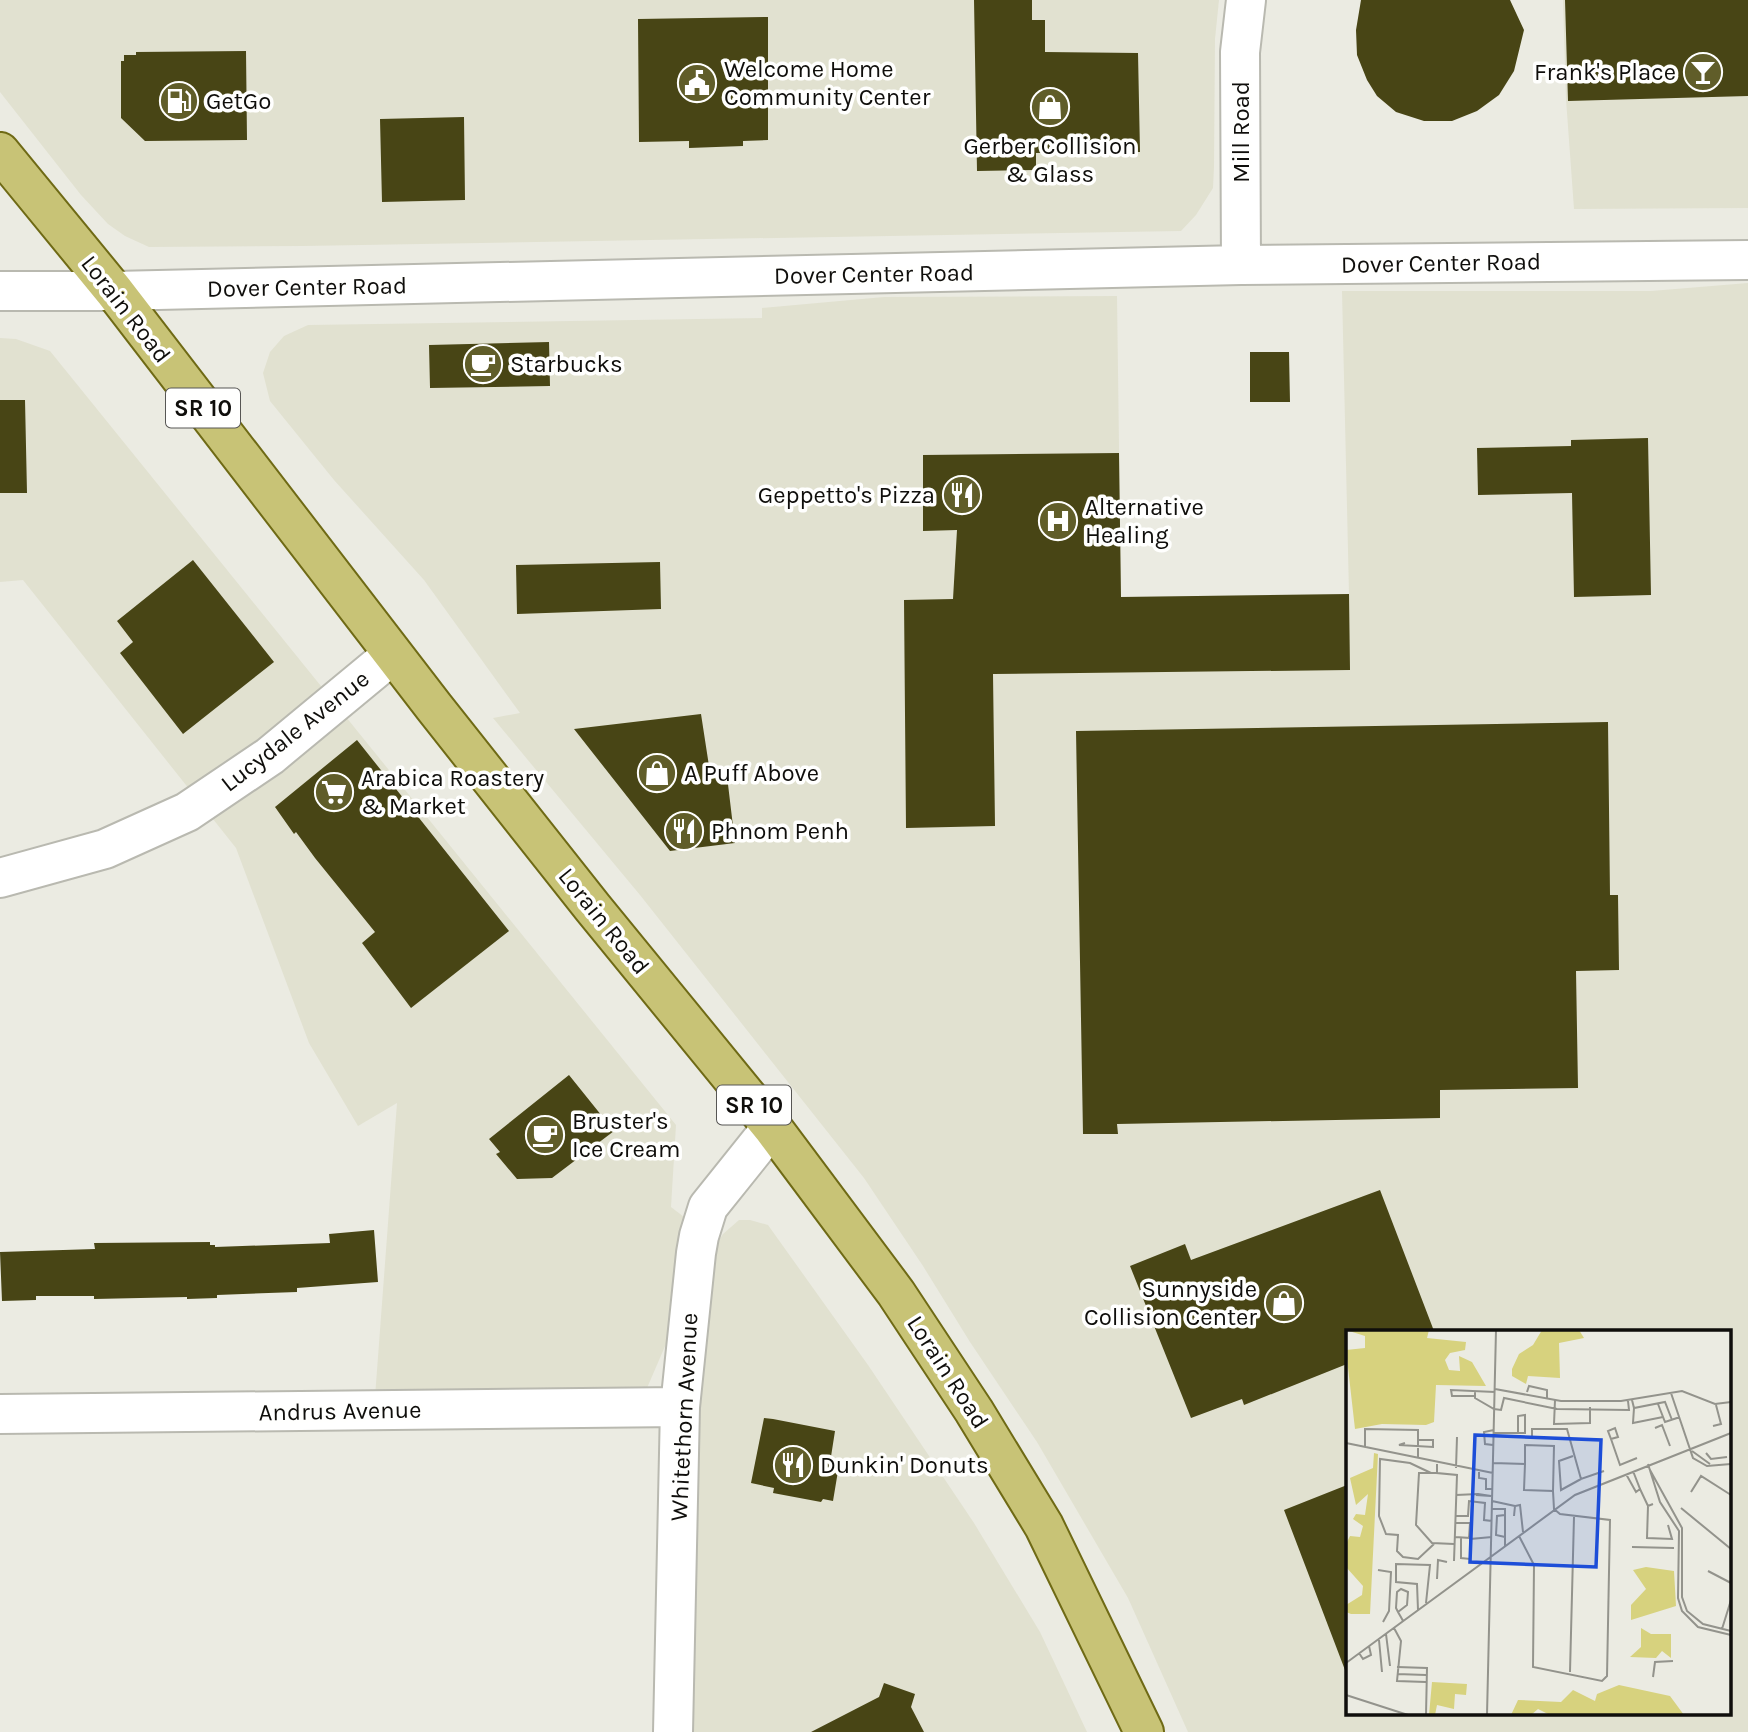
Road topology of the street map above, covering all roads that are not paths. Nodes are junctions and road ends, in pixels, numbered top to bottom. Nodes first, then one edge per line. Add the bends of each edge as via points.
1 (1246, 0) edge
2 (0, 152) edge
3 (1748, 260) edge
4 (1241, 265) junction
5 (0, 291) edge
6 (114, 291) junction
7 (392, 655) junction
8 (0, 878) edge
9 (772, 1126) junction
10 (680, 1407) junction
11 (0, 1414) edge
12 (673, 1732) edge
13 (1144, 1732) edge

1 - 4 street, Mill Road via 1240,52
2 - 6 main road, Lorain Road / SR 10
3 - 4 street, Dover Center Road
4 - 6 street, Dover Center Road
5 - 6 street, Dover Center Road
6 - 7 main road, Lorain Road / SR 10
7 - 8 street, Lucydale Avenue via 270,756 187,812 105,849
7 - 9 main road, Lorain Road / SR 10
9 - 10 street, Whitethorn Avenue via 708,1207 696,1253
9 - 13 main road, Lorain Road / SR 10 via 896,1293 981,1422 1044,1526
10 - 11 street, Andrus Avenue
10 - 12 street, Whitethorn Avenue

